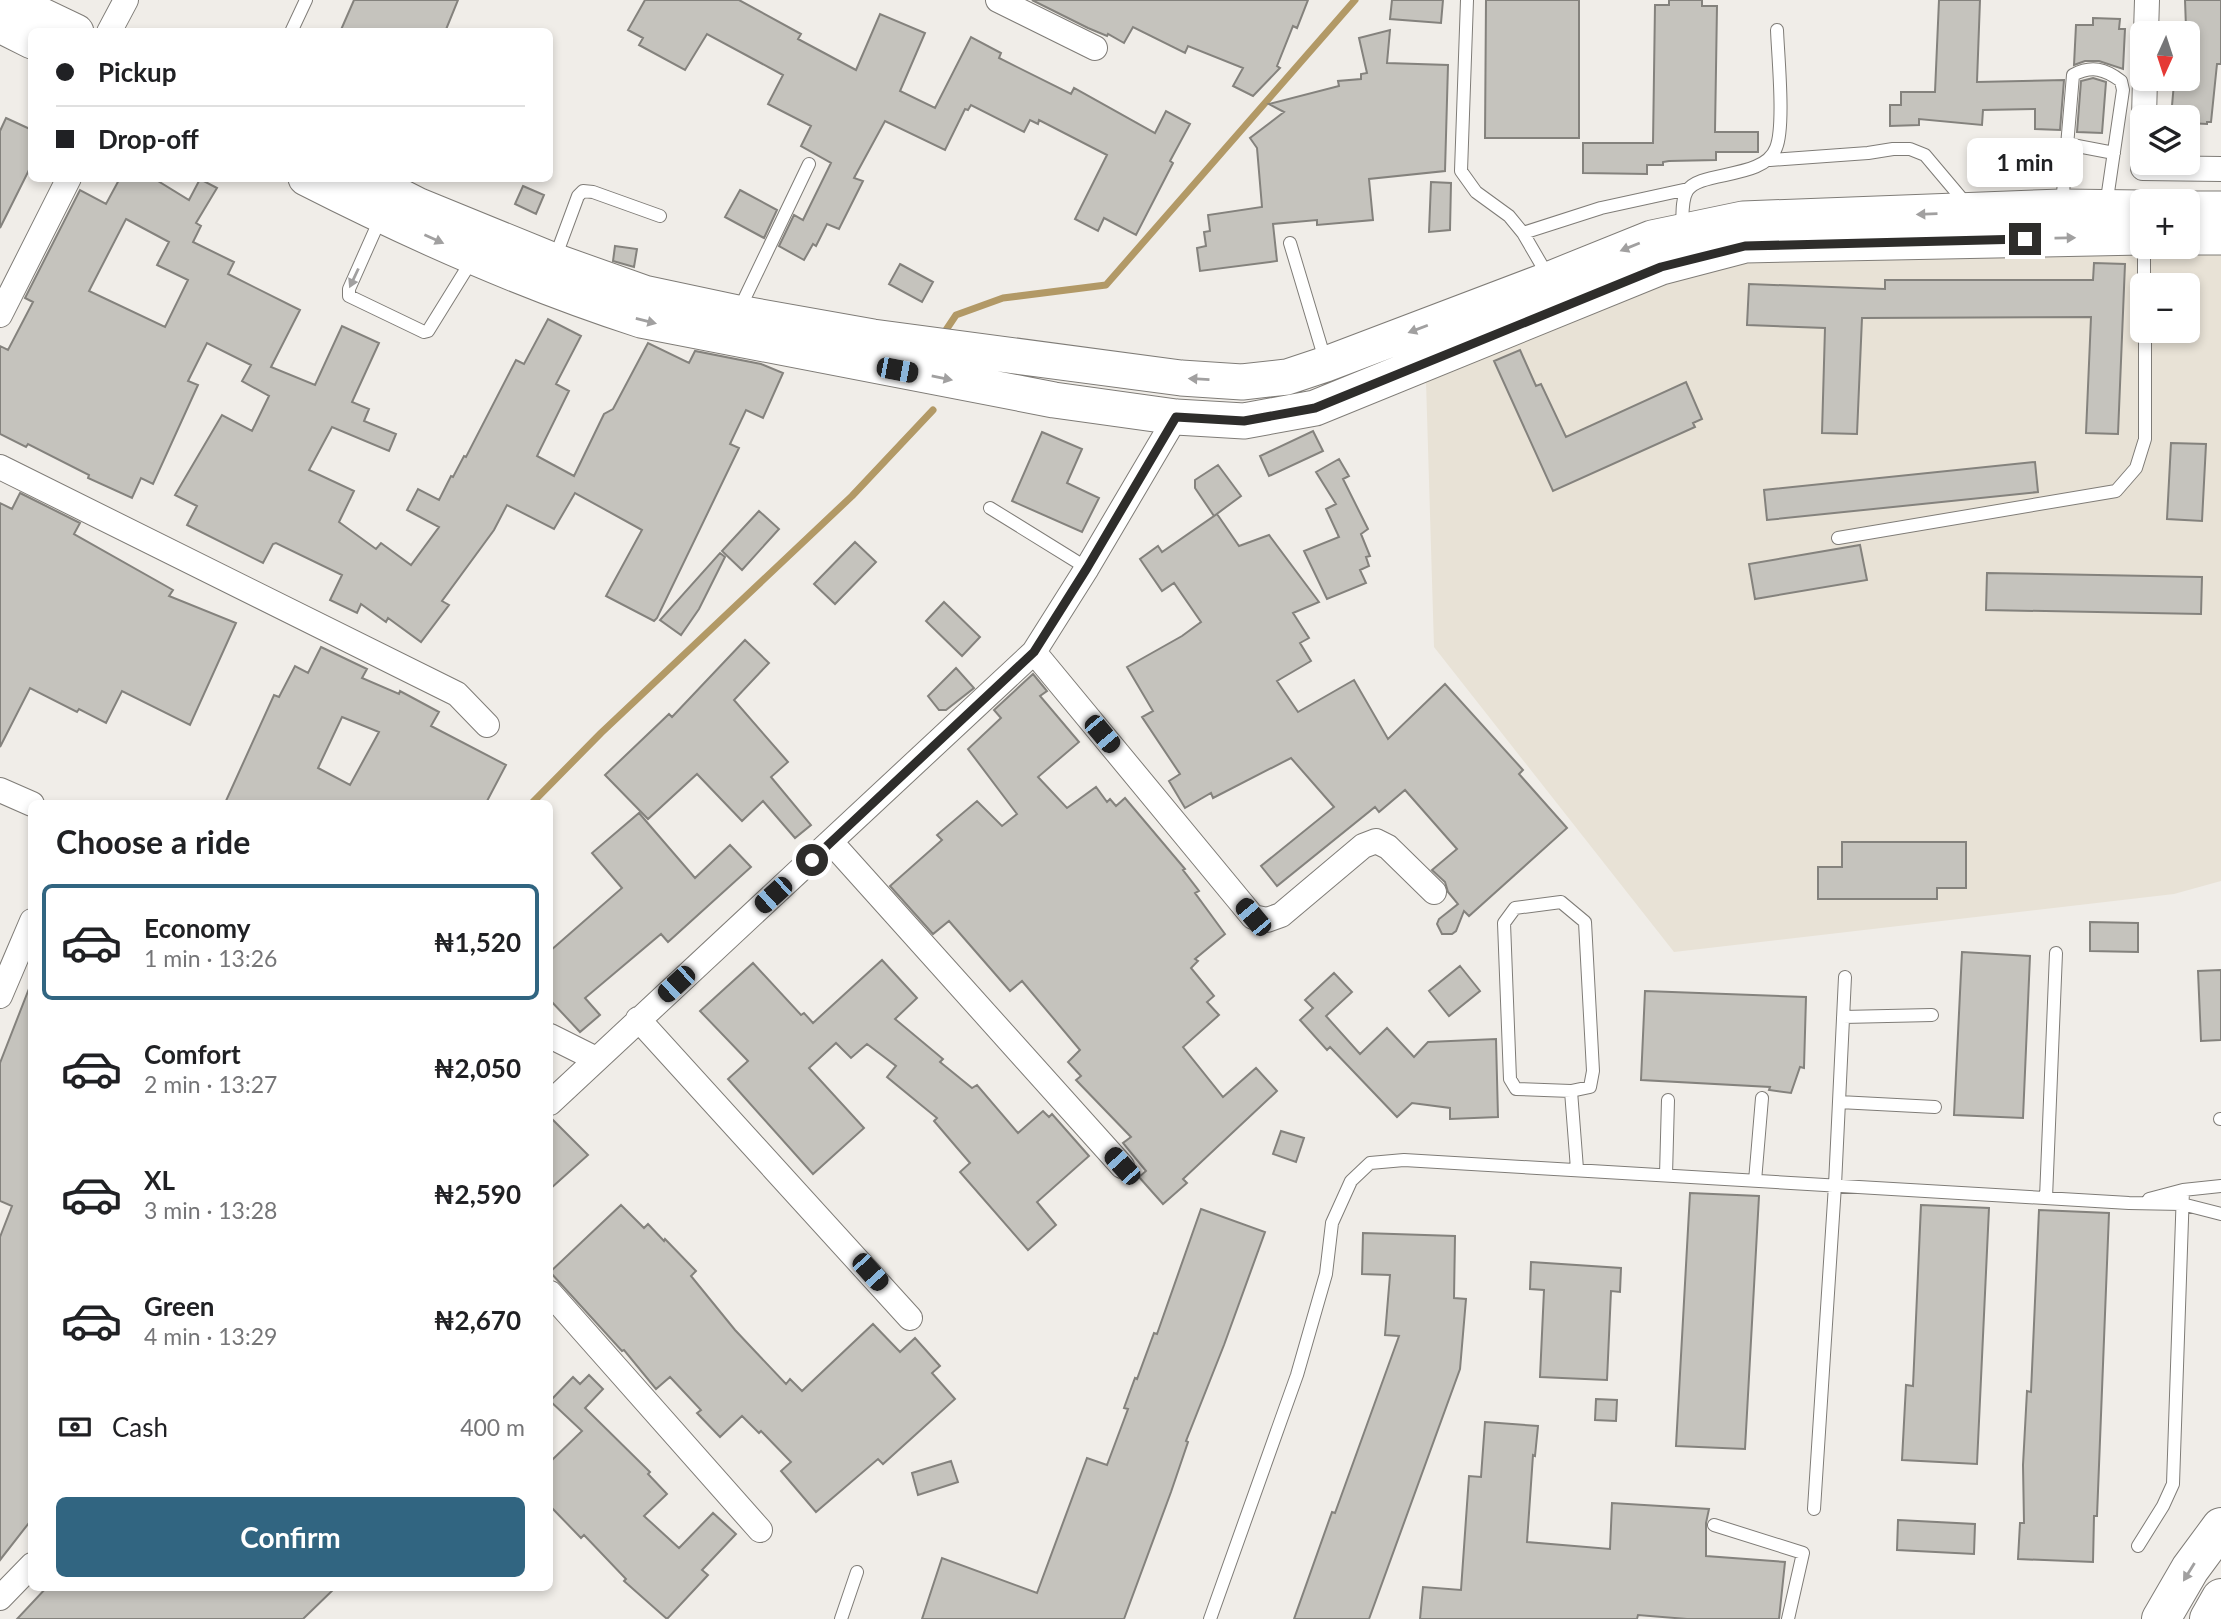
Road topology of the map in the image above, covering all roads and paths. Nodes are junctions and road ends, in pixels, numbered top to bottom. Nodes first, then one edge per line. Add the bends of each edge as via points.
1 (9, 0) edge
2 (126, 0) edge
3 (306, 0) edge
4 (998, 0) edge
5 (1467, 0) edge
6 (2147, 0) edge
7 (2146, 21) edge
8 (0, 25) edge
9 (68, 28) edge
10 (111, 28) edge
11 (293, 28) edge
12 (1777, 30) dead end
13 (28, 39) edge
14 (1095, 48) dead end
15 (2067, 144) junction
16 (2114, 153) junction
17 (1770, 160) junction
18 (809, 164) dead end
19 (2200, 168) edge
20 (2221, 169) edge
21 (67, 182) edge
22 (314, 182) edge
23 (372, 182) edge
24 (1688, 189) junction
25 (2062, 207) junction
26 (2106, 207) junction
27 (2130, 208) edge
28 (2200, 209) edge
29 (2221, 209) edge
30 (1972, 212) junction
31 (381, 216) junction
32 (660, 216) dead end
33 (1682, 232) junction
34 (1523, 233) junction
35 (2130, 237) edge
36 (2200, 237) edge
37 (2221, 237) edge
38 (1290, 243) dead end
39 (474, 257) junction
40 (554, 261) junction
41 (1550, 279) junction
42 (738, 313) junction
43 (0, 315) edge
44 (2145, 343) edge
45 (1326, 364) junction
46 (1176, 417) junction
47 (0, 467) edge
48 (989, 508) dead end
49 (1838, 538) dead end
50 (1087, 568) junction
51 (1034, 652) junction
52 (487, 725) dead end
53 (0, 790) edge
54 (28, 802) edge
55 (831, 842) junction
56 (1434, 892) dead end
57 (28, 930) edge
58 (2056, 953) dead end
59 (1845, 976) dead end
60 (0, 996) edge
61 (1932, 1015) dead end
62 (1843, 1017) junction
63 (638, 1019) junction
64 (553, 1038) edge
65 (596, 1059) junction
66 (1571, 1091) junction
67 (1762, 1098) dead end
68 (553, 1100) edge
69 (1668, 1100) dead end
70 (1839, 1102) junction
71 (1935, 1107) dead end
72 (1122, 1166) dead end
73 (1577, 1169) junction
74 (1666, 1175) junction
75 (1755, 1181) junction
76 (1835, 1185) junction
77 (2221, 1186) edge
78 (2183, 1190) junction
79 (2046, 1198) junction
80 (2136, 1203) junction
81 (2182, 1204) junction
82 (2221, 1214) edge
83 (553, 1296) edge
84 (910, 1318) dead end
85 (1814, 1509) dead end
86 (1714, 1525) dead end
87 (2221, 1527) edge
88 (760, 1530) dead end
89 (2138, 1546) dead end
90 (28, 1569) edge
91 (858, 1572) dead end
92 (0, 1598) edge
93 (2221, 1598) edge
94 (841, 1619) edge
95 (1210, 1619) edge
96 (1788, 1619) edge
97 (2161, 1619) edge
98 (2209, 1619) edge

1 - 9 main road
2 - 10 street
3 - 11 lane
4 - 14 street
5 - 34 lane via 1461,171 1476,192 1509,216
6 - 7 street
8 - 13 main road
12 - 17 lane via 1780,131
15 - 16 lane
15 - 16 lane via 2073,75 2104,69 2121,81 2123,90
15 - 25 lane
16 - 26 lane
17 - 24 lane via 1697,182
17 - 30 lane via 1910,149 1925,155
18 - 42 lane
19 - 20 street
21 - 43 street
22 - 31 main road
23 - 40 main road
24 - 33 lane
24 - 34 lane via 1601,208
25 - 26 main road
25 - 30 main road
26 - 27 main road
28 - 29 main road
30 -> 33 main road via 1744,219
31 -> 39 main road
31 -> 39 lane via 349,296 424,332 430,330
32 - 40 lane via 583,191
33 -> 41 main road via 1652,238
34 - 41 lane
46 -> 35 main road via 1244,421 1315,408 1661,267 1745,246
36 - 37 main road
38 - 45 lane
39 -> 46 main road via 641,320 1054,400
40 - 42 main road via 643,293
41 -> 45 main road
45 -> 42 main road via 1287,377 1242,382 1181,378 873,337
44 - 49 lane via 2145,439 2136,468 2116,491
46 - 50 street
47 - 52 street via 457,694
48 - 50 lane
50 - 51 street
51 - 55 street
51 - 56 street via 1253,917 1268,920 1281,915 1363,846 1376,841
53 - 54 street
55 - 63 street
55 - 72 street
57 - 60 street
58 - 79 lane
59 - 62 lane
61 - 62 lane
62 - 70 lane
63 - 65 street
63 - 84 street
64 - 65 street
65 - 68 street
66 - 66 lane via 1516,1089 1510,1079 1504,923 1515,908 1561,902 1585,922 1593,1071 1590,1087
66 - 73 lane
67 - 75 lane
69 - 74 lane
70 - 71 lane
70 - 76 lane
73 - 74 lane
73 - 95 lane via 1404,1160 1370,1163 1351,1181 1332,1223 1326,1274 1297,1375
74 - 75 lane
75 - 76 lane
76 - 79 lane
76 - 85 lane
77 - 78 lane
78 - 80 lane
78 - 81 lane
79 - 80 lane
80 - 81 lane
81 - 82 lane
81 - 89 lane via 2173,1484
83 - 88 street
86 - 96 lane via 1803,1553
87 -> 97 main road
90 - 92 street
91 - 94 lane
93 - 98 main road

